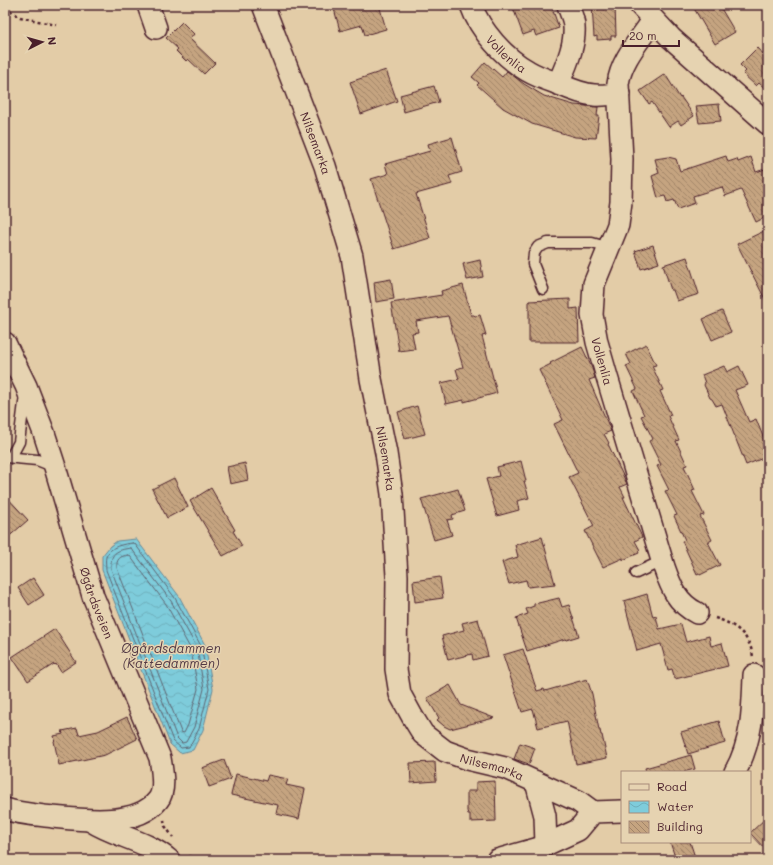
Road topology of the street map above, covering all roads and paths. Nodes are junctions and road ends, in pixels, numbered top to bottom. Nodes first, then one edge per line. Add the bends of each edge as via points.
1 (148, 5) edge
2 (263, 5) edge
3 (471, 5) edge
4 (568, 5) edge
5 (5, 7) edge
6 (647, 13) edge
7 (56, 25) dead end
8 (156, 28) dead end
9 (558, 84) junction
10 (619, 94) junction
11 (768, 124) edge
12 (610, 248) junction
13 (543, 289) dead end
14 (5, 343) edge
15 (26, 386) junction
16 (8, 457) edge
17 (55, 467) junction
18 (662, 561) junction
19 (636, 573) dead end
20 (697, 613) dead end
21 (733, 625) dead end
22 (754, 675) joint
23 (736, 771) edge
24 (536, 782) junction
25 (159, 799) junction
26 (5, 809) edge
27 (621, 811) edge
28 (593, 812) junction
29 (91, 821) junction
30 (542, 847) junction
31 (178, 852) edge
32 (193, 860) edge
33 (497, 860) edge

1 - 8 street
2 - 24 street, Nilsemarka via 325,166 352,256 392,494 397,576 396,669 400,694 423,734 445,751 506,768
3 - 9 street, Vollenlia via 485,32 508,57 528,71
4 - 9 street via 574,20 574,34 570,55
5 - 7 path via 20,17
6 - 10 street, Vollenlia via 619,75
6 - 11 street, Vollenlia via 689,55
9 - 10 street, Vollenlia via 587,94
10 - 12 street, Vollenlia via 622,202
12 - 13 lane via 592,243 548,243 538,247 534,253 533,264
12 - 18 street, Vollenlia via 594,284 592,315 616,410
14 - 15 street, Øgårdsveien
15 - 16 lane via 19,442
15 - 17 street, Øgårdsveien
16 - 17 lane via 37,460
17 - 25 street, Øgårdsveien via 93,596 160,758 164,780
18 - 19 lane
18 - 20 street, Vollenlia via 677,598
21 - 22 path via 750,644
22 - 23 street via 748,741
24 - 28 street, Nilsemarka
24 - 30 street via 545,816
25 - 29 street via 144,812
25 - 31 path via 164,806 165,826
26 - 29 street
27 - 28 street
28 - 30 street via 578,830
29 - 31 street via 159,852
30 - 33 street
31 - 32 path

